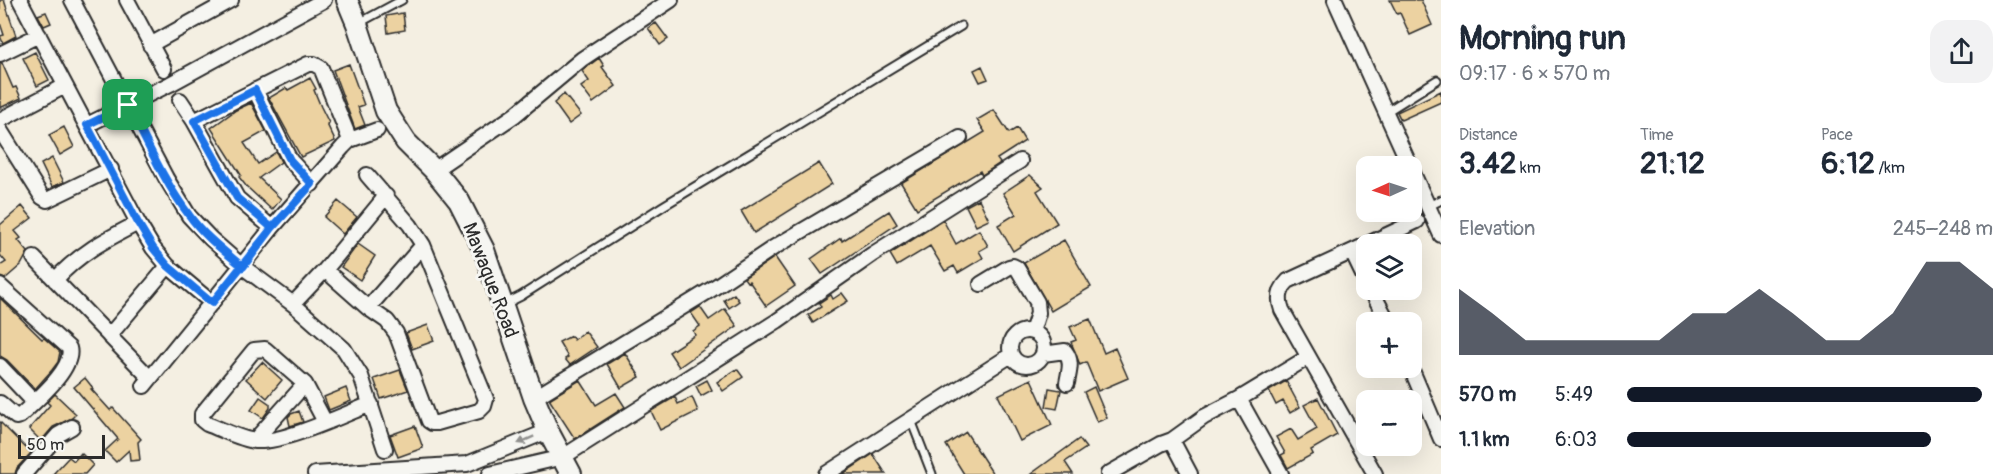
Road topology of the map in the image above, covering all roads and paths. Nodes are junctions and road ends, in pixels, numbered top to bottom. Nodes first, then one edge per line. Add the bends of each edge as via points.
1 (20, 0) edge
2 (72, 0) edge
3 (127, 0) edge
4 (231, 0) edge
5 (347, 0) edge
6 (402, 0) edge
7 (670, 0) edge
8 (1335, 0) edge
9 (322, 1) edge
10 (357, 24) junction
11 (961, 26) dead end
12 (39, 35) junction
13 (150, 45) junction
14 (0, 54) edge
15 (164, 69) dead end
16 (1437, 80) dead end
17 (65, 86) junction
18 (255, 90) junction
19 (180, 100) dead end
20 (128, 105) junction
21 (1386, 112) junction
22 (0, 120) edge
23 (194, 121) junction
24 (87, 125) junction
25 (0, 130) edge
26 (377, 130) dead end
27 (960, 138) dead end
28 (350, 140) junction
29 (1405, 156) edge
30 (1020, 161) dead end
31 (111, 169) junction
32 (434, 170) junction
33 (367, 175) dead end
34 (312, 184) junction
35 (1422, 195) edge
36 (386, 196) junction
37 (1441, 200) edge
38 (1427, 207) junction
39 (1417, 222) dead end
40 (138, 223) junction
41 (272, 228) junction
42 (1391, 234) edge
43 (1441, 235) edge
44 (423, 245) junction
45 (1356, 250) edge
46 (1352, 252) junction
47 (34, 258) dead end
48 (1356, 260) edge
49 (168, 266) junction
50 (243, 267) junction
51 (326, 270) junction
52 (55, 280) junction
53 (981, 284) dead end
54 (0, 286) edge
55 (212, 303) junction
56 (293, 304) junction
57 (502, 305) junction
58 (368, 308) junction
59 (1032, 332) junction
60 (109, 336) junction
61 (1043, 354) junction
62 (1011, 355) junction
63 (1308, 358) junction
64 (0, 366) edge
65 (1415, 378) edge
66 (1067, 383) dead end
67 (305, 384) junction
68 (534, 398) junction
69 (1239, 399) junction
70 (34, 402) junction
71 (0, 403) edge
72 (371, 404) junction
73 (911, 420) junction
74 (325, 422) junction
75 (72, 427) dead end
76 (548, 431) junction
77 (1172, 440) junction
78 (1441, 440) edge
79 (254, 441) junction
80 (385, 449) dead end
81 (567, 466) edge
82 (24, 474) edge
83 (315, 474) edge
84 (490, 474) edge
85 (826, 474) edge
86 (932, 474) edge
87 (1108, 474) edge
88 (1190, 474) edge
89 (1281, 474) edge
90 (1375, 474) edge

1 - 12 street
2 - 20 street
3 - 13 street
4 - 13 street
5 - 10 main road, Mawaque Road
6 - 10 lane
7 - 32 street via 582,59 515,115
8 - 21 street
9 - 20 street
10 - 32 main road, Mawaque Road via 386,111 406,142
11 - 57 lane
12 - 14 street
12 - 17 street
13 - 15 street
16 - 21 lane
17 - 22 street
17 - 24 street
18 - 23 street
18 - 28 street via 314,64 321,68
18 - 34 street via 290,160
19 - 23 street
20 - 24 street
20 - 50 street via 189,216
21 - 29 street
23 - 41 street via 237,198
24 - 31 street
25 - 31 street via 47,200
26 - 28 street
27 - 68 street via 773,248
28 - 34 street
30 - 81 street via 883,248
31 - 40 street
32 - 57 main road, Mawaque Road via 459,201 471,224
33 - 36 street
34 - 41 street
35 - 38 street
36 - 44 street
36 - 51 street
37 - 38 lane
38 - 43 street
39 - 42 street
40 - 49 street
40 - 52 street via 72,262
41 - 50 street
44 - 58 street
44 - 58 street via 486,399 484,406 479,411 437,423 429,421 396,333
45 - 46 street
46 - 48 street
46 - 63 street via 1282,287 1279,302
47 - 52 street
49 - 55 street
49 - 60 street
50 - 55 street
50 - 56 street
51 - 56 street
51 - 58 street
52 - 60 street
53 - 59 street via 1009,267 1017,268 1037,303
54 - 70 street via 69,348 70,359 60,376
55 - 60 street via 147,382
56 - 72 street via 344,349 362,376
57 - 68 main road, Mawaque Road
59 - 61 street via 1043,343
59 - 62 street via 1018,334 1010,347
61 - 62 street via 1030,364 1019,363
61 - 66 street via 1065,351 1070,356
62 - 73 street
63 - 69 street
63 - 90 street
64 - 70 street
65 - 78 street
67 - 74 street
67 - 79 street
67 - 79 street via 265,349 254,350 202,414 202,420
68 - 76 main road, Mawaque Road
69 - 77 street
69 - 89 street
70 - 71 street via 20,417
72 - 74 street
72 - 80 street
73 - 85 street
73 - 86 lane
74 - 79 street via 273,440
75 - 82 street via 58,435
76 - 81 main road, Mawaque Road
76 -> 83 street via 467,464
77 - 87 street
77 - 88 street
81 - 84 street

